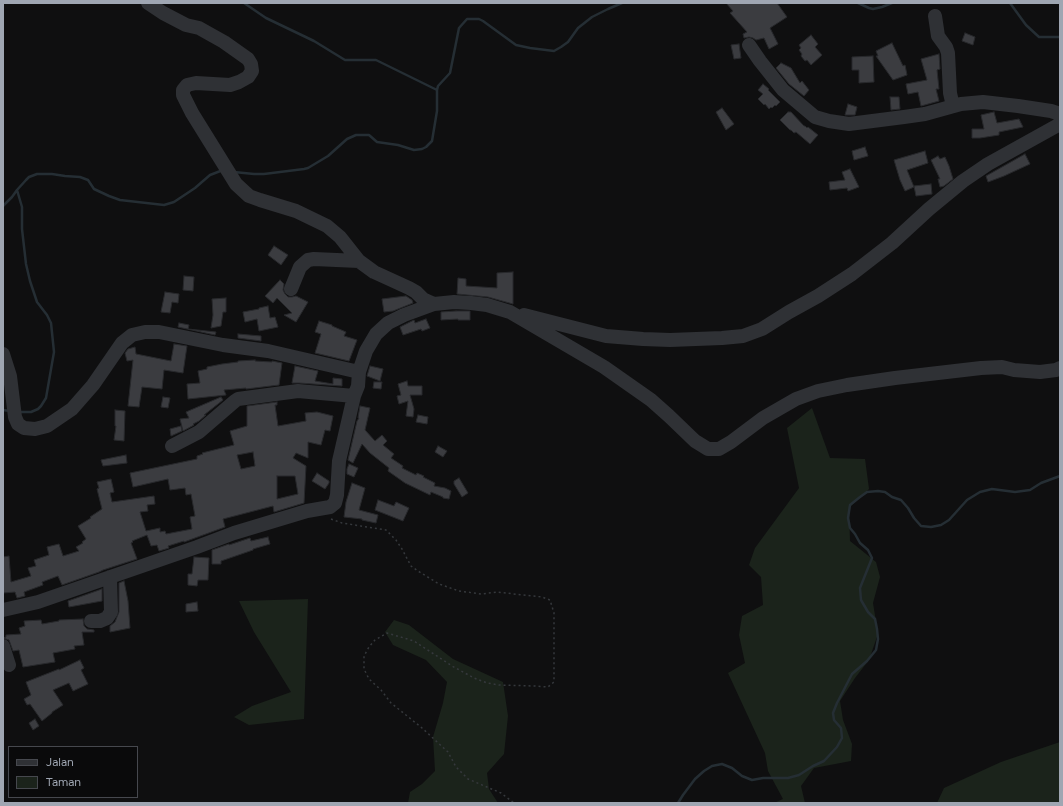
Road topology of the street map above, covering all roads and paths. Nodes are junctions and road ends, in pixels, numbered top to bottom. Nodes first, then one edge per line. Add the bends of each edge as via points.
1 (148, 3) edge
2 (935, 16) dead end
3 (749, 45) dead end
4 (953, 106) junction
5 (1060, 114) edge
6 (1060, 124) edge
7 (359, 262) junction
8 (291, 290) dead end
9 (434, 304) junction
10 (510, 312) junction
11 (3, 354) edge
12 (1060, 368) edge
13 (359, 372) junction
14 (354, 396) junction
15 (172, 446) dead end
16 (322, 508) junction
17 (110, 577) junction
18 (3, 610) edge
19 (91, 621) dead end
20 (3, 646) edge
21 (9, 665) dead end
22 (514, 803) edge

1 - 7 street via 186,25 199,28 224,42 251,64 252,71 239,82 230,85 196,82 187,85 183,90 187,104 236,184 249,196 296,211 326,226 340,237
2 - 4 street via 938,36 948,53
3 - 4 street via 783,90 815,117 849,124 925,114
4 - 5 street via 983,102
6 - 10 street via 963,181 852,274 762,329 749,334 670,340 614,337
7 - 8 street via 308,260 300,267
7 - 9 street
9 - 10 street via 471,303
9 - 13 street via 388,323 376,334 366,351
10 - 12 street via 604,367 651,400 695,441 708,449 719,449 762,418 796,399 818,391 974,368 1002,367 1040,372
11 - 13 street via 10,376 15,417 18,424 24,428 35,429 47,426 72,409 93,385 122,343 132,335 145,332 159,332 268,351
13 - 14 street
14 - 15 street via 298,391 238,399 199,432
14 - 16 street via 339,461 338,495 335,503
16 - 17 street via 234,533
16 - 22 path via 321,514 330,519 386,530 396,540 411,566 439,584 459,591 481,594 497,592 550,600 554,613 554,682 548,687 487,683 452,666 414,641 387,633 375,640 364,656 364,669 369,679 391,703 448,752 456,767 468,779 501,793
17 - 18 street via 38,602
17 - 19 street via 111,612 107,618
20 - 21 street

